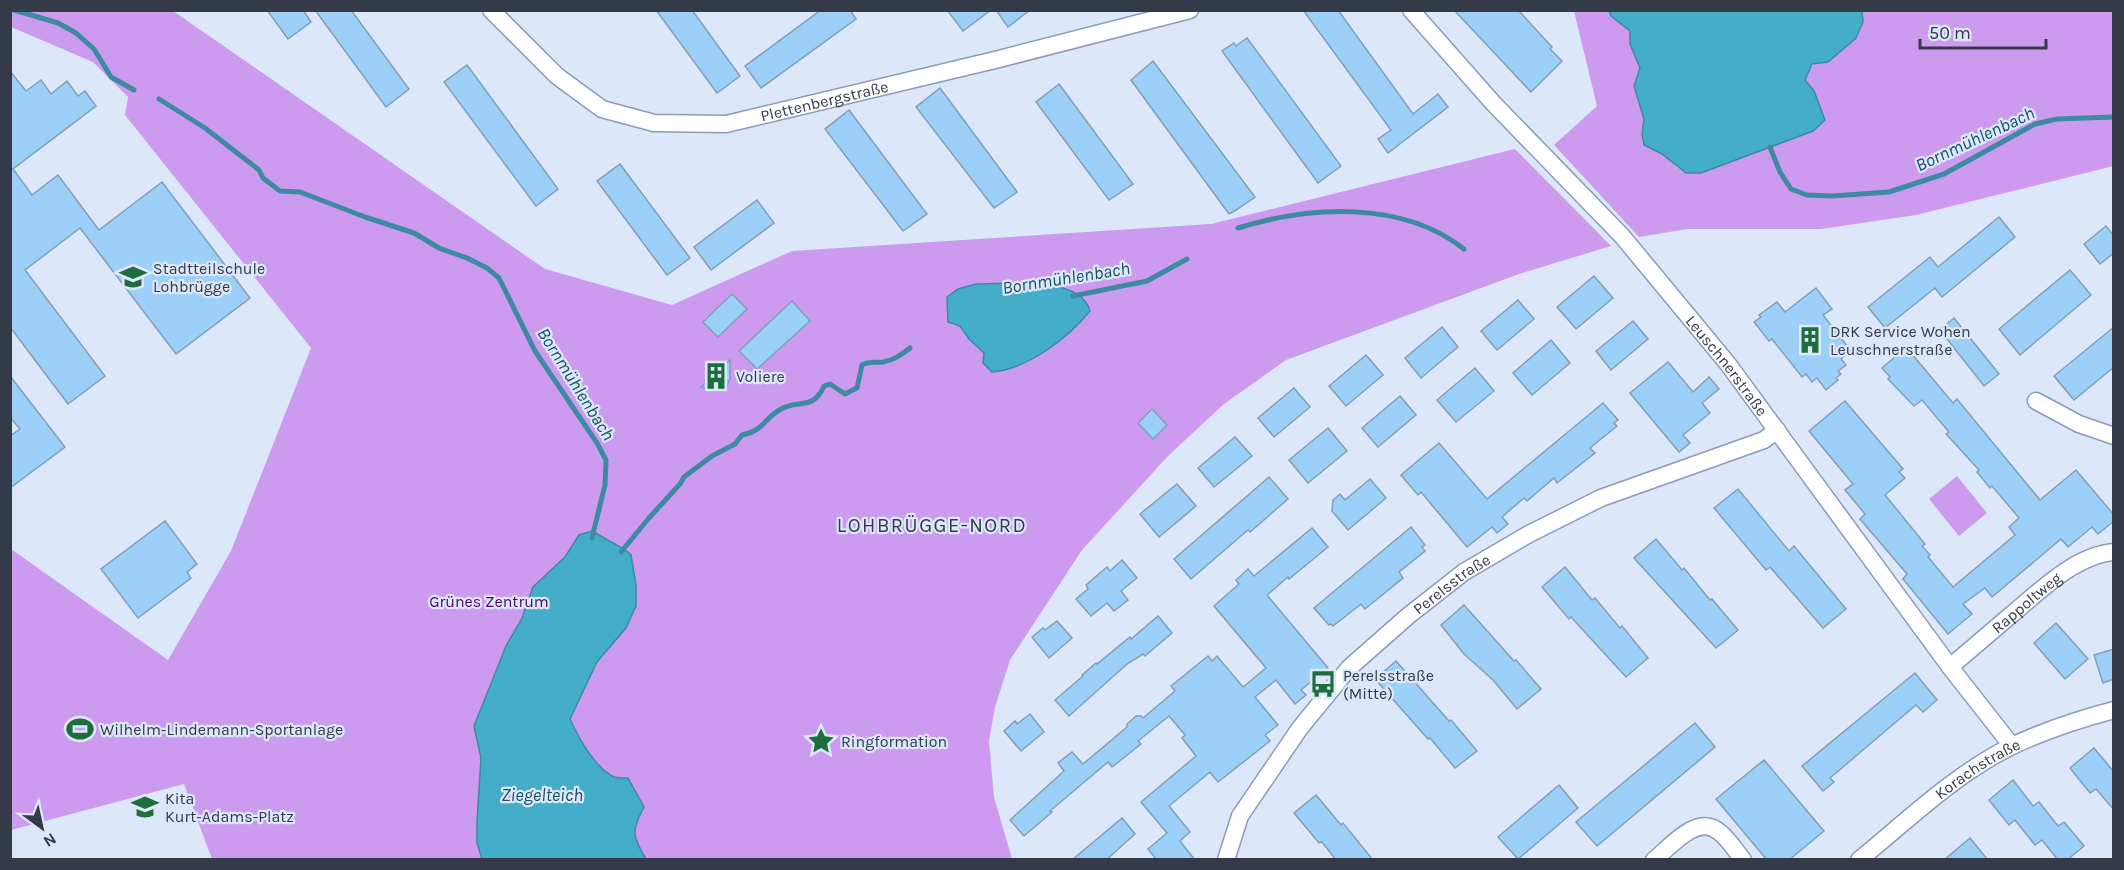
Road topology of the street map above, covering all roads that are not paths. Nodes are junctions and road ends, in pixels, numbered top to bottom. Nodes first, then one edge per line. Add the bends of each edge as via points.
1 (491, 10) edge
2 (1190, 10) edge
3 (1411, 10) edge
4 (2036, 401) dead end
5 (1777, 430) junction
6 (2114, 436) edge
7 (2114, 552) edge
8 (1950, 667) junction
9 (2114, 710) edge
10 (2012, 746) junction
11 (1226, 860) edge
12 (1654, 860) edge
13 (1743, 860) edge
14 (1859, 860) edge

1 - 2 street, Plettenbergstraße via 557,76 602,109 654,123 726,124
3 - 5 street, Leuschnerstraße via 1493,103 1622,236
4 - 6 street via 2079,424
5 - 8 street, Leuschnerstraße
5 - 11 street, Perelsstraße via 1764,440 1600,498 1529,534 1436,594 1348,668 1300,728 1240,816
7 - 8 street, Rappoltweg via 2056,577
8 - 10 street, Leuschnerstraße
9 - 10 street, Korachstraße
10 - 14 street, Korachstraße via 1956,782
12 - 13 street via 1688,832 1703,826 1719,831

